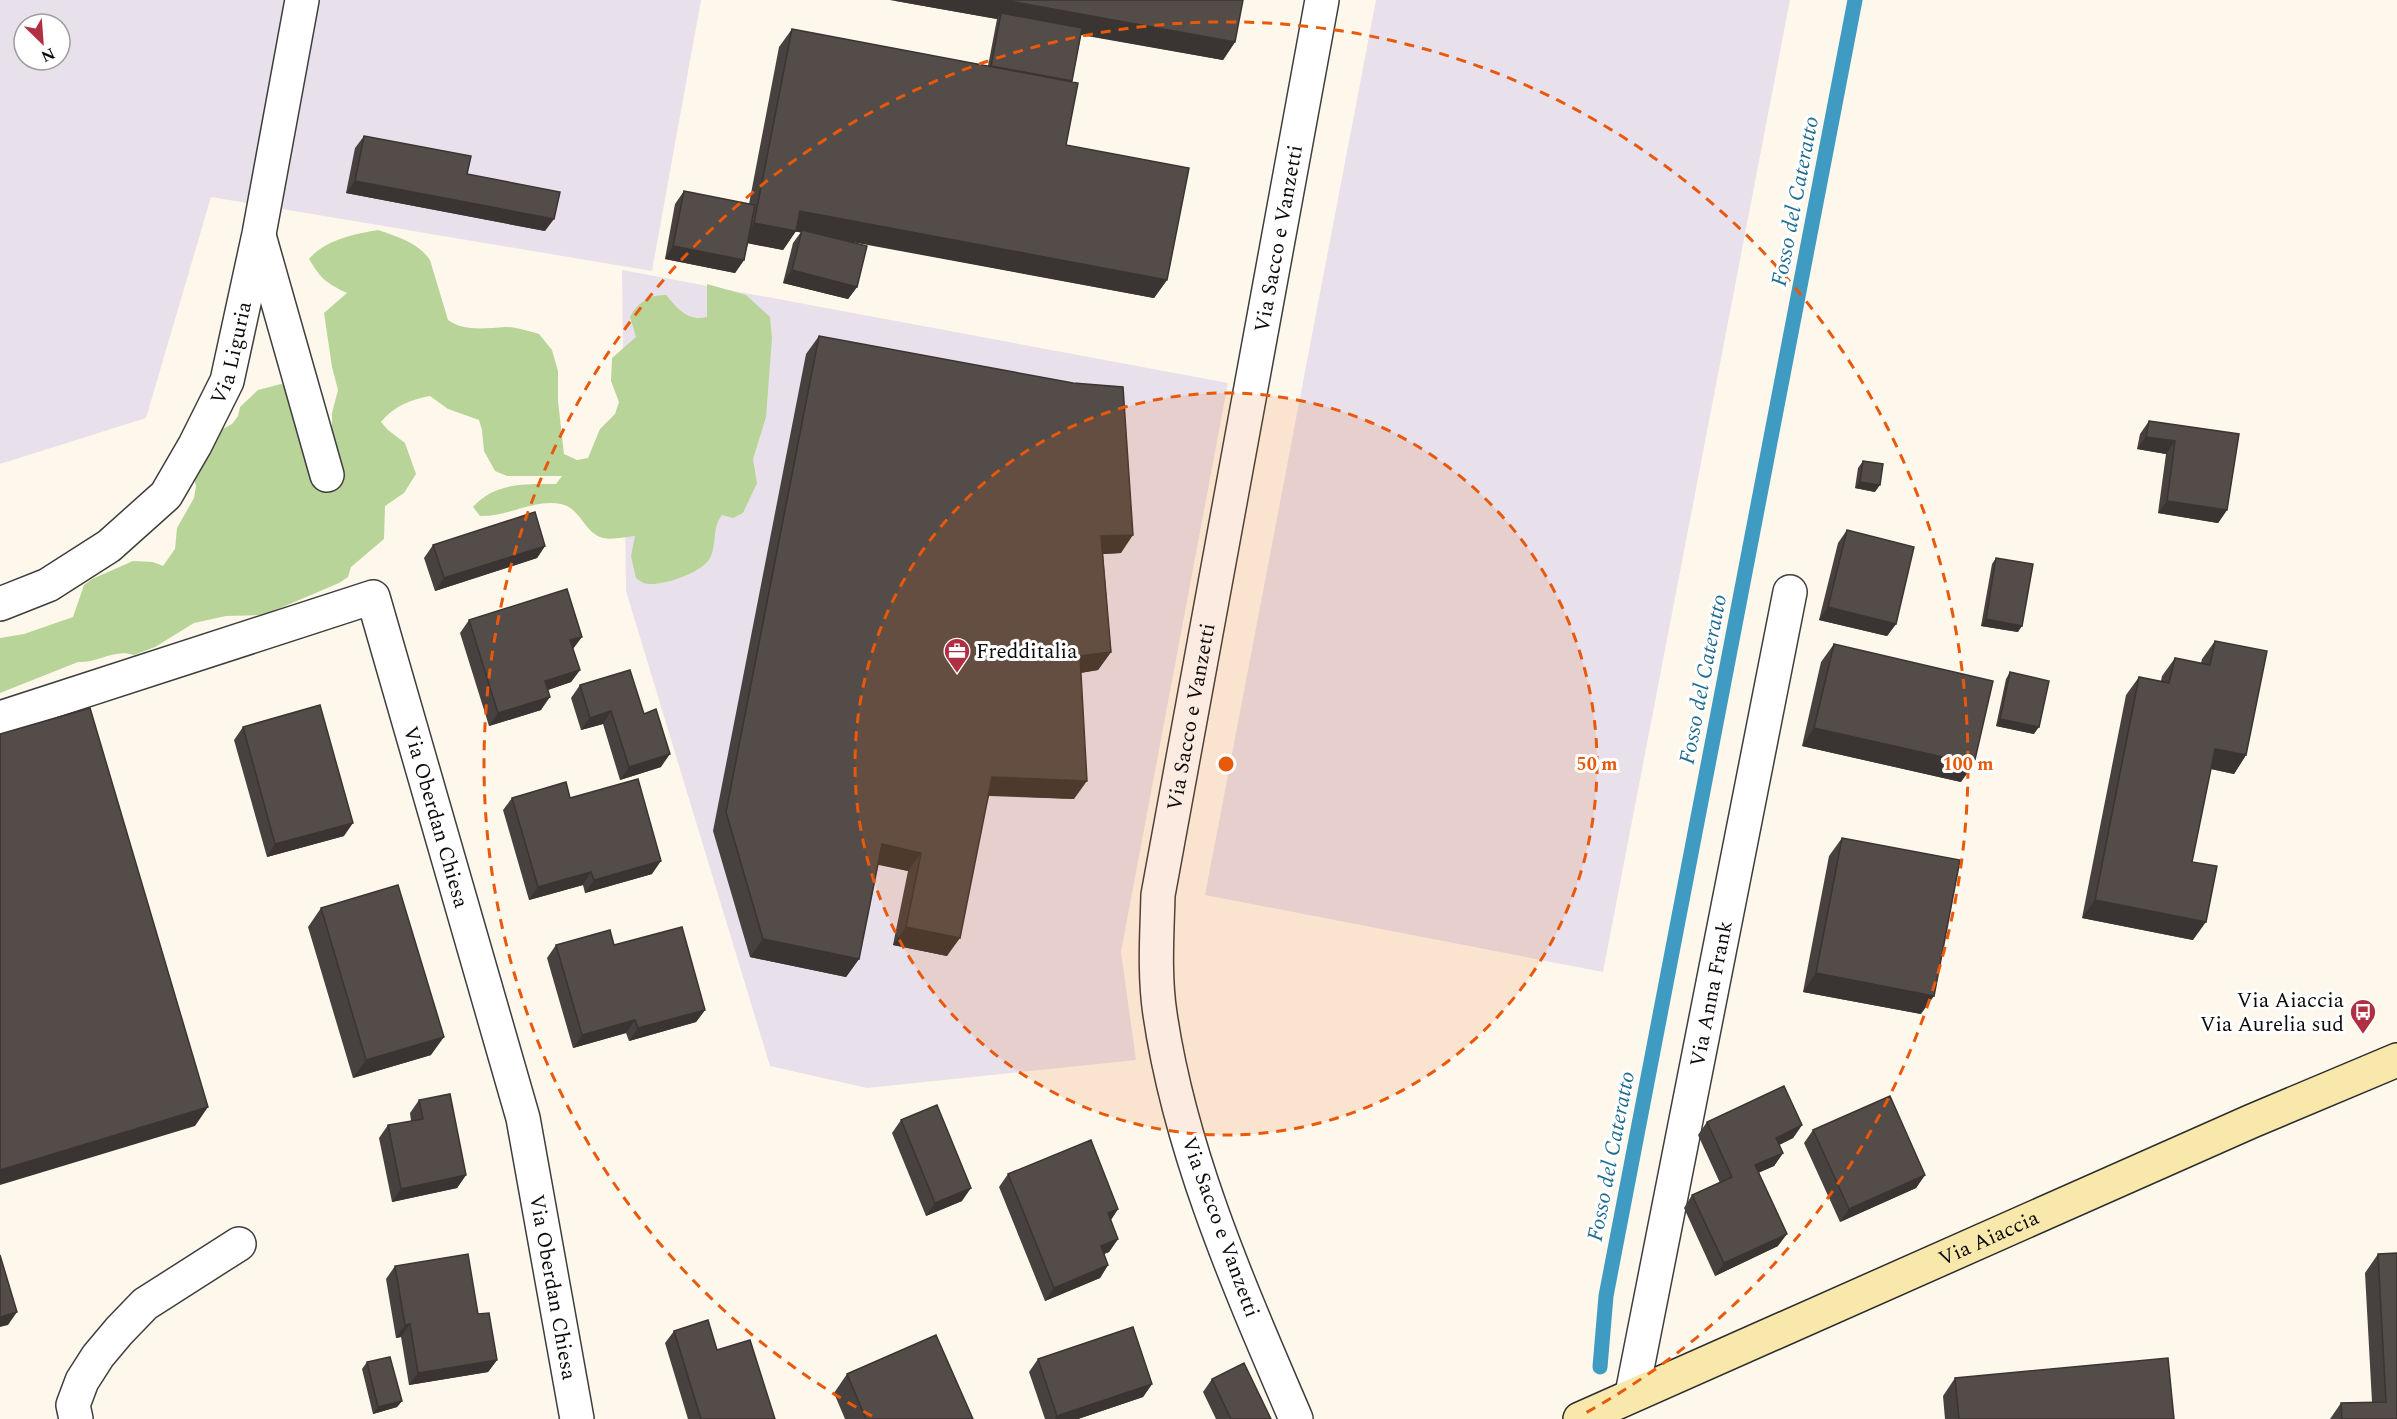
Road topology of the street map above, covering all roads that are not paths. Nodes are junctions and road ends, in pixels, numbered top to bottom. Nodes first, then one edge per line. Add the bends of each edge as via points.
1 (302, 0) edge
2 (1322, 0) edge
3 (259, 234) junction
4 (327, 475) dead end
5 (1790, 592) dead end
6 (0, 604) edge
7 (0, 718) edge
8 (2397, 1060) edge
9 (239, 1244) dead end
10 (1632, 1394) junction
11 (76, 1419) edge
12 (577, 1419) edge
13 (1296, 1419) edge
14 (1580, 1419) edge

1 - 3 street, Via Liguria
2 - 13 street, Via Sacco e Vanzetti via 1158,895 1156,963 1159,1012 1171,1077 1199,1177
3 - 4 street
3 - 6 street, Via Liguria via 227,381 166,495 109,546 48,585
5 - 10 street, Via Anna Frank
7 - 12 street, Via Oberdan Chiesa via 373,597 523,1118
8 - 10 street, Via Aiaccia
9 - 11 street via 145,1304 119,1331 82,1381 73,1405
10 - 14 street, Via Aiaccia

